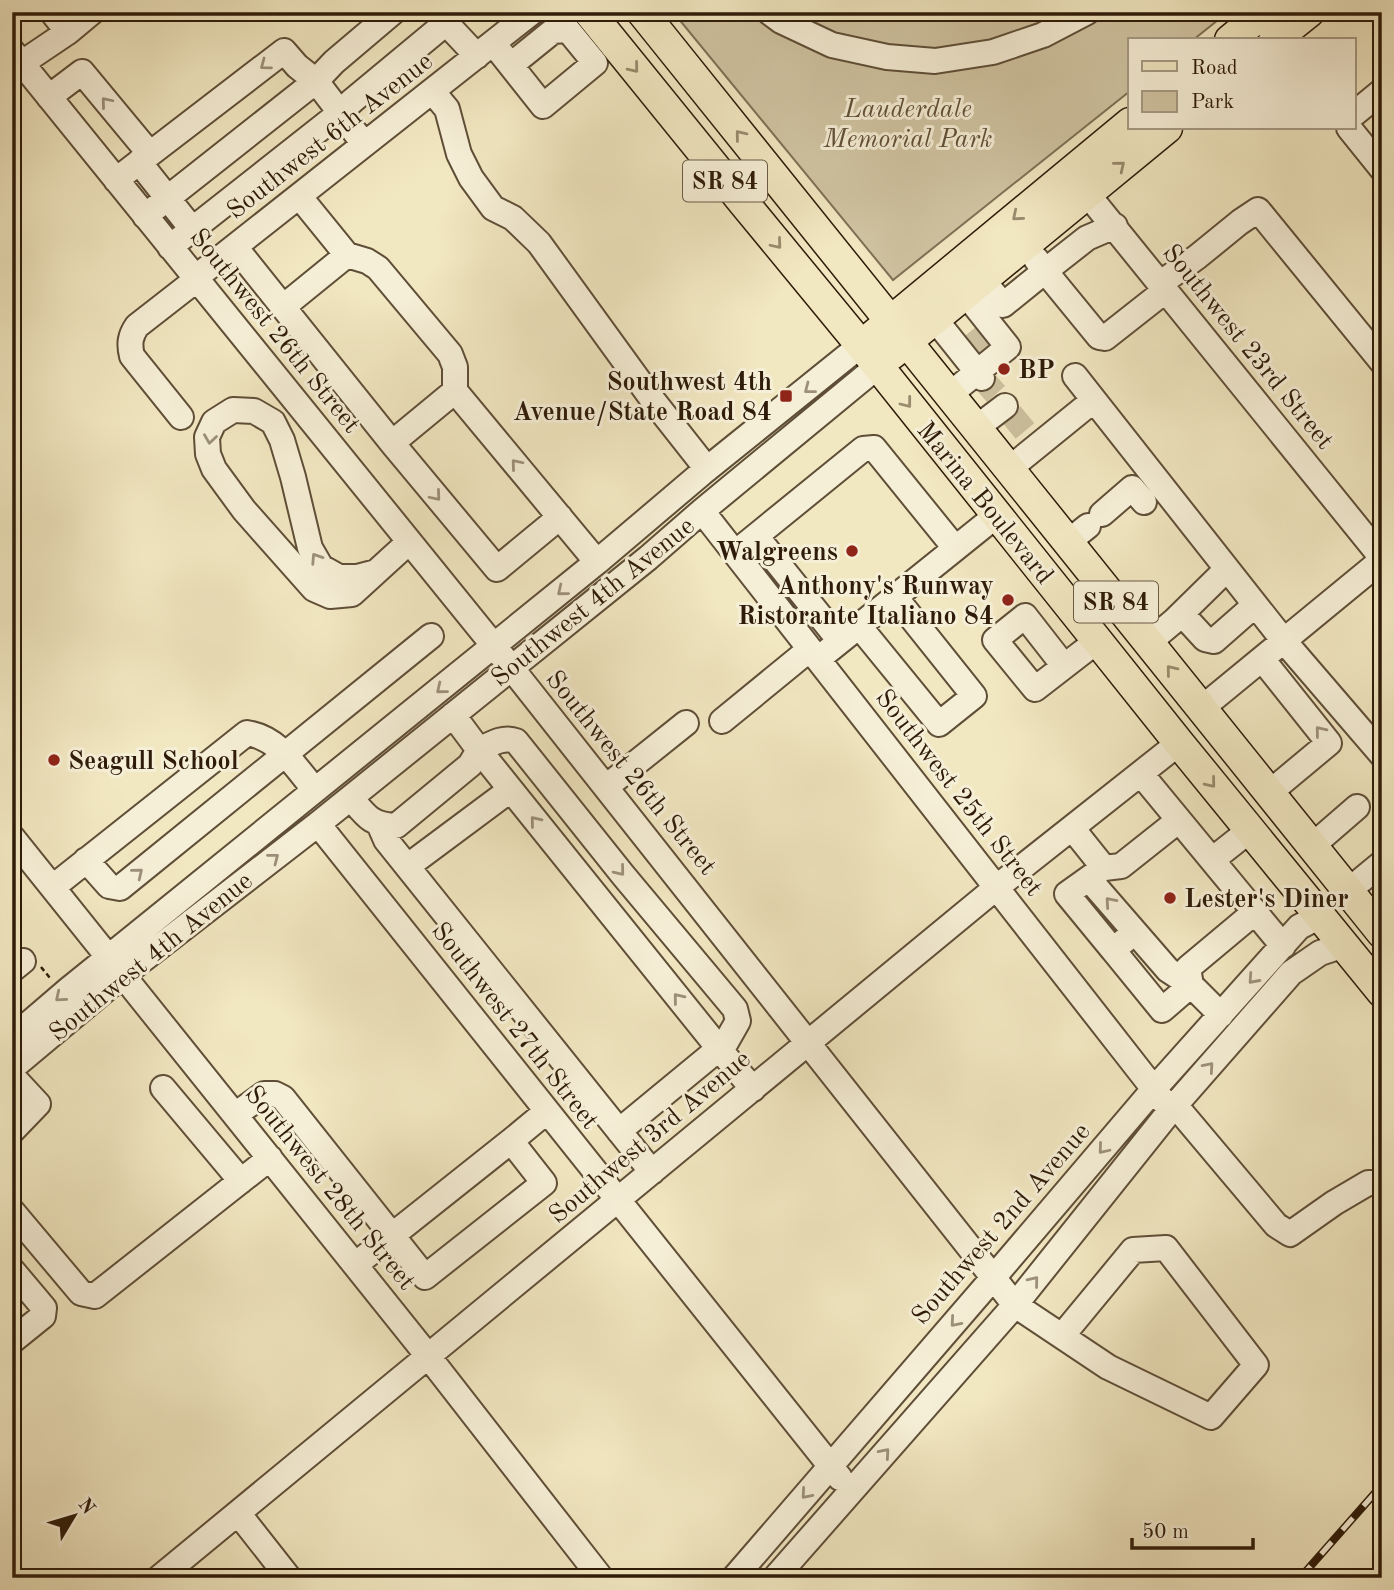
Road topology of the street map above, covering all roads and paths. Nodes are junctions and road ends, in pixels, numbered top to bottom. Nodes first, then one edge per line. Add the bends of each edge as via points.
1 (52, 12) edge
2 (92, 12) edge
3 (393, 12) edge
4 (532, 12) edge
5 (589, 12) edge
6 (642, 12) edge
7 (769, 12) edge
8 (1087, 12) edge
9 (1309, 12) edge
10 (442, 17) edge
11 (1270, 30) edge
12 (68, 32) junction
13 (1238, 38) edge
14 (485, 50) junction
15 (16, 61) edge
16 (511, 65) dead end
17 (316, 81) junction
18 (432, 91) junction
19 (1382, 91) edge
20 (49, 97) junction
21 (1356, 112) edge
22 (340, 113) junction
23 (1128, 125) edge
24 (1164, 130) edge
25 (1351, 130) edge
26 (365, 144) junction
27 (144, 158) junction
28 (1382, 169) edge
29 (116, 180) junction
30 (1079, 182) junction
31 (299, 196) junction
32 (168, 198) junction
33 (145, 216) junction
34 (1115, 226) junction
35 (192, 229) junction
36 (1035, 236) junction
37 (170, 247) junction
38 (235, 247) junction
39 (340, 247) junction
40 (1066, 253) junction
41 (1045, 271) junction
42 (196, 279) junction
43 (1163, 286) junction
44 (283, 307) junction
45 (898, 332) junction
46 (870, 355) junction
47 (1382, 362) edge
48 (1075, 376) dead end
49 (987, 382) junction
50 (455, 391) junction
51 (1094, 400) junction
52 (181, 418) dead end
53 (392, 443) junction
54 (707, 469) junction
55 (1144, 502) dead end
56 (702, 511) junction
57 (997, 515) junction
58 (560, 517) junction
59 (1086, 527) junction
60 (756, 536) junction
61 (409, 542) junction
62 (955, 548) junction
63 (735, 553) junction
64 (1382, 559) edge
65 (597, 562) junction
66 (1227, 569) junction
67 (376, 572) junction
68 (895, 597) junction
69 (1255, 604) junction
70 (1182, 614) junction
71 (859, 626) junction
72 (431, 636) dead end
73 (840, 641) junction
74 (1097, 641) junction
75 (1284, 641) junction
76 (1149, 642) junction
77 (494, 646) junction
78 (814, 654) junction
79 (1262, 659) junction
80 (1064, 666) dead end
81 (511, 668) junction
82 (1202, 708) junction
83 (1153, 711) junction
84 (453, 715) junction
85 (722, 721) dead end
86 (686, 723) dead end
87 (1229, 742) junction
88 (1179, 743) junction
89 (479, 750) junction
90 (284, 754) junction
91 (1382, 755) edge
92 (1141, 774) junction
93 (606, 787) junction
94 (315, 790) junction
95 (510, 790) junction
96 (1269, 793) junction
97 (351, 797) junction
98 (1357, 807) dead end
99 (1180, 820) junction
100 (318, 824) junction
101 (379, 824) junction
102 (1072, 828) junction
103 (1250, 830) junction
104 (12, 837) edge
105 (1312, 846) junction
106 (86, 860) junction
107 (1212, 860) junction
108 (408, 866) junction
109 (1097, 873) junction
110 (1379, 873) edge
111 (53, 887) junction
112 (997, 887) junction
113 (1348, 891) junction
114 (1255, 912) junction
115 (1320, 916) junction
116 (1135, 932) junction
117 (1382, 933) edge
118 (1382, 941) edge
119 (1344, 945) junction
120 (1283, 946) junction
121 (1113, 950) junction
122 (116, 966) junction
123 (1191, 985) junction
124 (1382, 992) edge
125 (1221, 1015) junction
126 (14, 1032) edge
127 (809, 1042) junction
128 (721, 1051) junction
129 (12, 1068) edge
130 (12, 1076) edge
131 (163, 1088) dead end
132 (753, 1088) junction
133 (1154, 1089) junction
134 (216, 1092) junction
135 (1173, 1108) junction
136 (546, 1112) junction
137 (235, 1115) junction
138 (187, 1117) junction
139 (12, 1131) edge
140 (620, 1131) junction
141 (511, 1142) junction
142 (270, 1158) junction
143 (652, 1172) junction
144 (241, 1181) junction
145 (1382, 1183) edge
146 (617, 1201) junction
147 (12, 1211) edge
148 (393, 1235) junction
149 (355, 1265) junction
150 (12, 1270) edge
151 (993, 1278) junction
152 (1015, 1305) junction
153 (1062, 1336) junction
154 (12, 1341) edge
155 (428, 1356) junction
156 (830, 1466) junction
157 (851, 1493) junction
158 (238, 1513) junction
159 (159, 1578) edge
160 (289, 1578) edge
161 (600, 1578) edge
162 (734, 1578) edge
163 (775, 1578) edge

1 - 12 street
2 - 12 street
3 - 17 street
4 - 14 street, Southwest 6th Avenue
5 -> 46 main road, Marina Boulevard / SR 84
45 -> 6 main road, Marina Boulevard / SR 84
7 - 8 street via 832,45 935,61 993,52 1043,35
9 - 11 main road
10 - 14 street
10 - 22 street
11 - 13 main road
12 - 15 street
14 - 16 street
14 - 18 street, Southwest 6th Avenue
15 - 20 street, Southwest 26th Street
17 - 22 street
17 -> 27 street via 284,51
17 - 32 street
18 - 26 street, Southwest 6th Avenue
18 - 54 street via 447,109 471,178 493,208 513,218 539,243
19 - 21 street
27 -> 20 street via 82,72
20 - 29 street, Southwest 26th Street
22 - 26 street
22 - 35 street
23 - 30 main road, Southwest 4th Avenue
30 -> 24 main road, Southwest 4th Avenue
25 - 28 street
26 - 31 street, Southwest 6th Avenue
27 - 29 street
27 - 32 street
29 - 33 street, Southwest 26th Street
30 - 34 street, Southwest 23rd Street
30 - 36 main road, Southwest 4th Avenue
30 -> 45 main road, Southwest 4th Avenue
31 - 38 street, Southwest 6th Avenue
31 - 39 street
32 - 33 street
32 - 35 street
33 - 37 street, Southwest 26th Street
34 - 40 street via 1087,237
34 - 43 street, Southwest 23rd Street
35 - 37 street
36 - 40 street
36 - 41 street
36 - 49 main road, Southwest 4th Avenue
37 - 42 street, Southwest 26th Street
38 - 42 street, Southwest 6th Avenue
38 - 44 street
39 - 44 street
39 - 50 street via 379,268 450,354
40 - 41 street
41 - 43 street via 1099,337 1105,338
41 - 49 street via 1003,305
42 - 52 street, Southwest 6th Avenue via 131,335 132,356
42 - 61 street, Southwest 26th Street
43 - 47 street via 1258,210
43 - 64 street, Southwest 23rd Street
44 - 53 street
45 - 46 main road, Southwest 4th Avenue
45 - 49 main road, Southwest 4th Avenue
45 - 49 main road, Marina Boulevard / SR 84
46 -> 54 street, Southwest 4th Avenue
46 - 56 street, Southwest 4th Avenue
46 -> 57 main road, Marina Boulevard / SR 84
48 - 51 street
49 - 51 street
49 - 59 main road, Marina Boulevard / SR 84
50 - 53 street
58 -> 50 street
51 - 66 street
53 -> 58 street via 497,569
54 - 65 street, Southwest 4th Avenue
55 - 59 street via 1132,488
56 - 63 street, Southwest 25th Street
56 - 81 street, Southwest 4th Avenue
57 - 62 street
57 - 74 main road, Marina Boulevard / SR 84
58 - 65 street
59 - 76 main road, Marina Boulevard / SR 84
60 - 62 street via 863,449 874,449
60 - 63 street
60 - 73 street
61 - 67 street
61 - 77 street, Southwest 26th Street
62 - 68 street
63 - 78 street, Southwest 25th Street
64 - 75 street
65 -> 77 street, Southwest 4th Avenue
66 - 69 street
66 - 70 street
67 -> 67 street via 340,577 321,567 310,548 286,452 273,422 244,409 214,422 207,438 214,469 314,589 330,596 352,594
68 - 71 street
68 - 71 street via 974,696 939,724
69 - 70 street via 1214,641 1205,639
69 - 75 street
70 - 76 street
71 - 73 street
72 - 90 street
73 - 78 street
74 - 80 street
74 - 83 main road, Marina Boulevard / SR 84
75 - 79 street
75 - 91 street
82 -> 76 main road, Marina Boulevard / SR 84
77 - 81 street, Southwest 26th Street
77 -> 94 street, Southwest 4th Avenue
78 - 85 street
78 - 112 street, Southwest 25th Street
79 - 82 street
96 -> 79 street via 1329,743
81 - 84 street, Southwest 4th Avenue
81 - 93 street, Southwest 26th Street
82 - 83 main road via 1178,714
82 - 87 main road, Marina Boulevard / SR 84
83 - 88 main road, Marina Boulevard / SR 84
84 - 89 street
84 - 97 street, Southwest 4th Avenue
86 - 93 street
87 - 88 main road via 1204,738
87 - 96 main road, Marina Boulevard / SR 84
88 - 92 street, Southwest 3rd Avenue
88 -> 103 main road, Marina Boulevard / SR 84
89 - 95 street
89 - 101 street via 470,765 396,826
89 -> 128 street via 494,742 516,741 735,1009 738,1021
90 - 94 street
90 - 106 street via 276,744 247,733
106 -> 90 street via 109,886 120,888
92 - 99 street
92 - 102 street, Southwest 3rd Avenue
93 - 127 street, Southwest 26th Street
94 - 122 street, Southwest 4th Avenue
95 - 108 street
128 -> 95 street
96 - 105 main road, Marina Boulevard / SR 84
97 - 100 street, Southwest 4th Avenue
97 - 101 street
98 - 105 street
99 - 107 street
99 - 109 street via 1121,866
122 -> 100 street, Southwest 4th Avenue
100 - 136 street, Southwest 27th Street
101 - 108 street
102 - 109 street
102 - 112 street, Southwest 3rd Avenue
103 - 107 street
103 - 115 main road, Marina Boulevard / SR 84
104 - 111 street, Southwest 28th Street
105 - 113 main road, Marina Boulevard / SR 84
106 - 111 street
107 - 114 street
108 - 140 street
116 -> 109 street
109 - 121 street via 1067,894
110 - 113 street
111 - 122 street, Southwest 28th Street
112 - 127 street, Southwest 3rd Avenue
112 - 133 street, Southwest 25th Street
113 - 117 main road, Marina Boulevard / SR 84
114 - 120 street
114 - 123 street via 1188,968
115 - 118 main road via 1351,923
115 - 119 main road, Marina Boulevard / SR 84
115 - 120 street, Southwest 2nd Avenue via 1301,926
116 - 121 street
116 - 123 street via 1168,970
119 - 124 main road, Marina Boulevard / SR 84
135 -> 119 street via 1291,973 1320,953
120 -> 125 street, Southwest 2nd Avenue
121 - 123 street via 1162,1010
122 -> 126 street, Southwest 4th Avenue
122 - 129 street, Southwest 4th Avenue
122 - 134 street, Southwest 28th Street
123 - 125 street
125 - 133 street, Southwest 2nd Avenue
127 - 132 street, Southwest 3rd Avenue
127 - 151 street, Southwest 26th Street
128 - 132 street
128 - 140 street
130 - 139 street via 38,1104
131 - 138 street
132 - 143 street, Southwest 3rd Avenue
133 - 135 street, Southwest 25th Street
133 -> 151 street, Southwest 2nd Avenue
134 - 137 street, Southwest 28th Street
134 - 138 street
135 - 145 street, Southwest 25th Street via 1276,1225 1290,1234 1368,1183
152 -> 135 street
136 - 141 street
136 - 146 street, Southwest 27th Street
137 - 142 street, Southwest 28th Street
137 - 148 street via 264,1094 283,1098
138 - 144 street
140 - 143 street
141 - 148 street
141 - 148 street via 544,1183 425,1277
142 - 144 street
142 - 149 street, Southwest 28th Street
143 - 146 street, Southwest 3rd Avenue
144 - 147 street via 95,1296 81,1293
146 - 155 street, Southwest 3rd Avenue
146 - 156 street, Southwest 27th Street
148 - 149 street
149 - 155 street, Southwest 28th Street
150 - 154 street via 44,1308 43,1316
151 - 152 street, Southwest 26th Street
151 -> 156 street, Southwest 2nd Avenue
152 - 153 street, Southwest 26th Street
157 -> 152 street
153 - 153 street, Southwest 26th Street via 1108,1367 1211,1417 1256,1365 1166,1248 1133,1250
155 - 158 street, Southwest 3rd Avenue
155 - 161 street, Southwest 28th Street
156 - 157 street, Southwest 27th Street
156 -> 162 street, Southwest 2nd Avenue
157 - 163 street
158 - 159 street, Southwest 3rd Avenue
158 - 160 street

